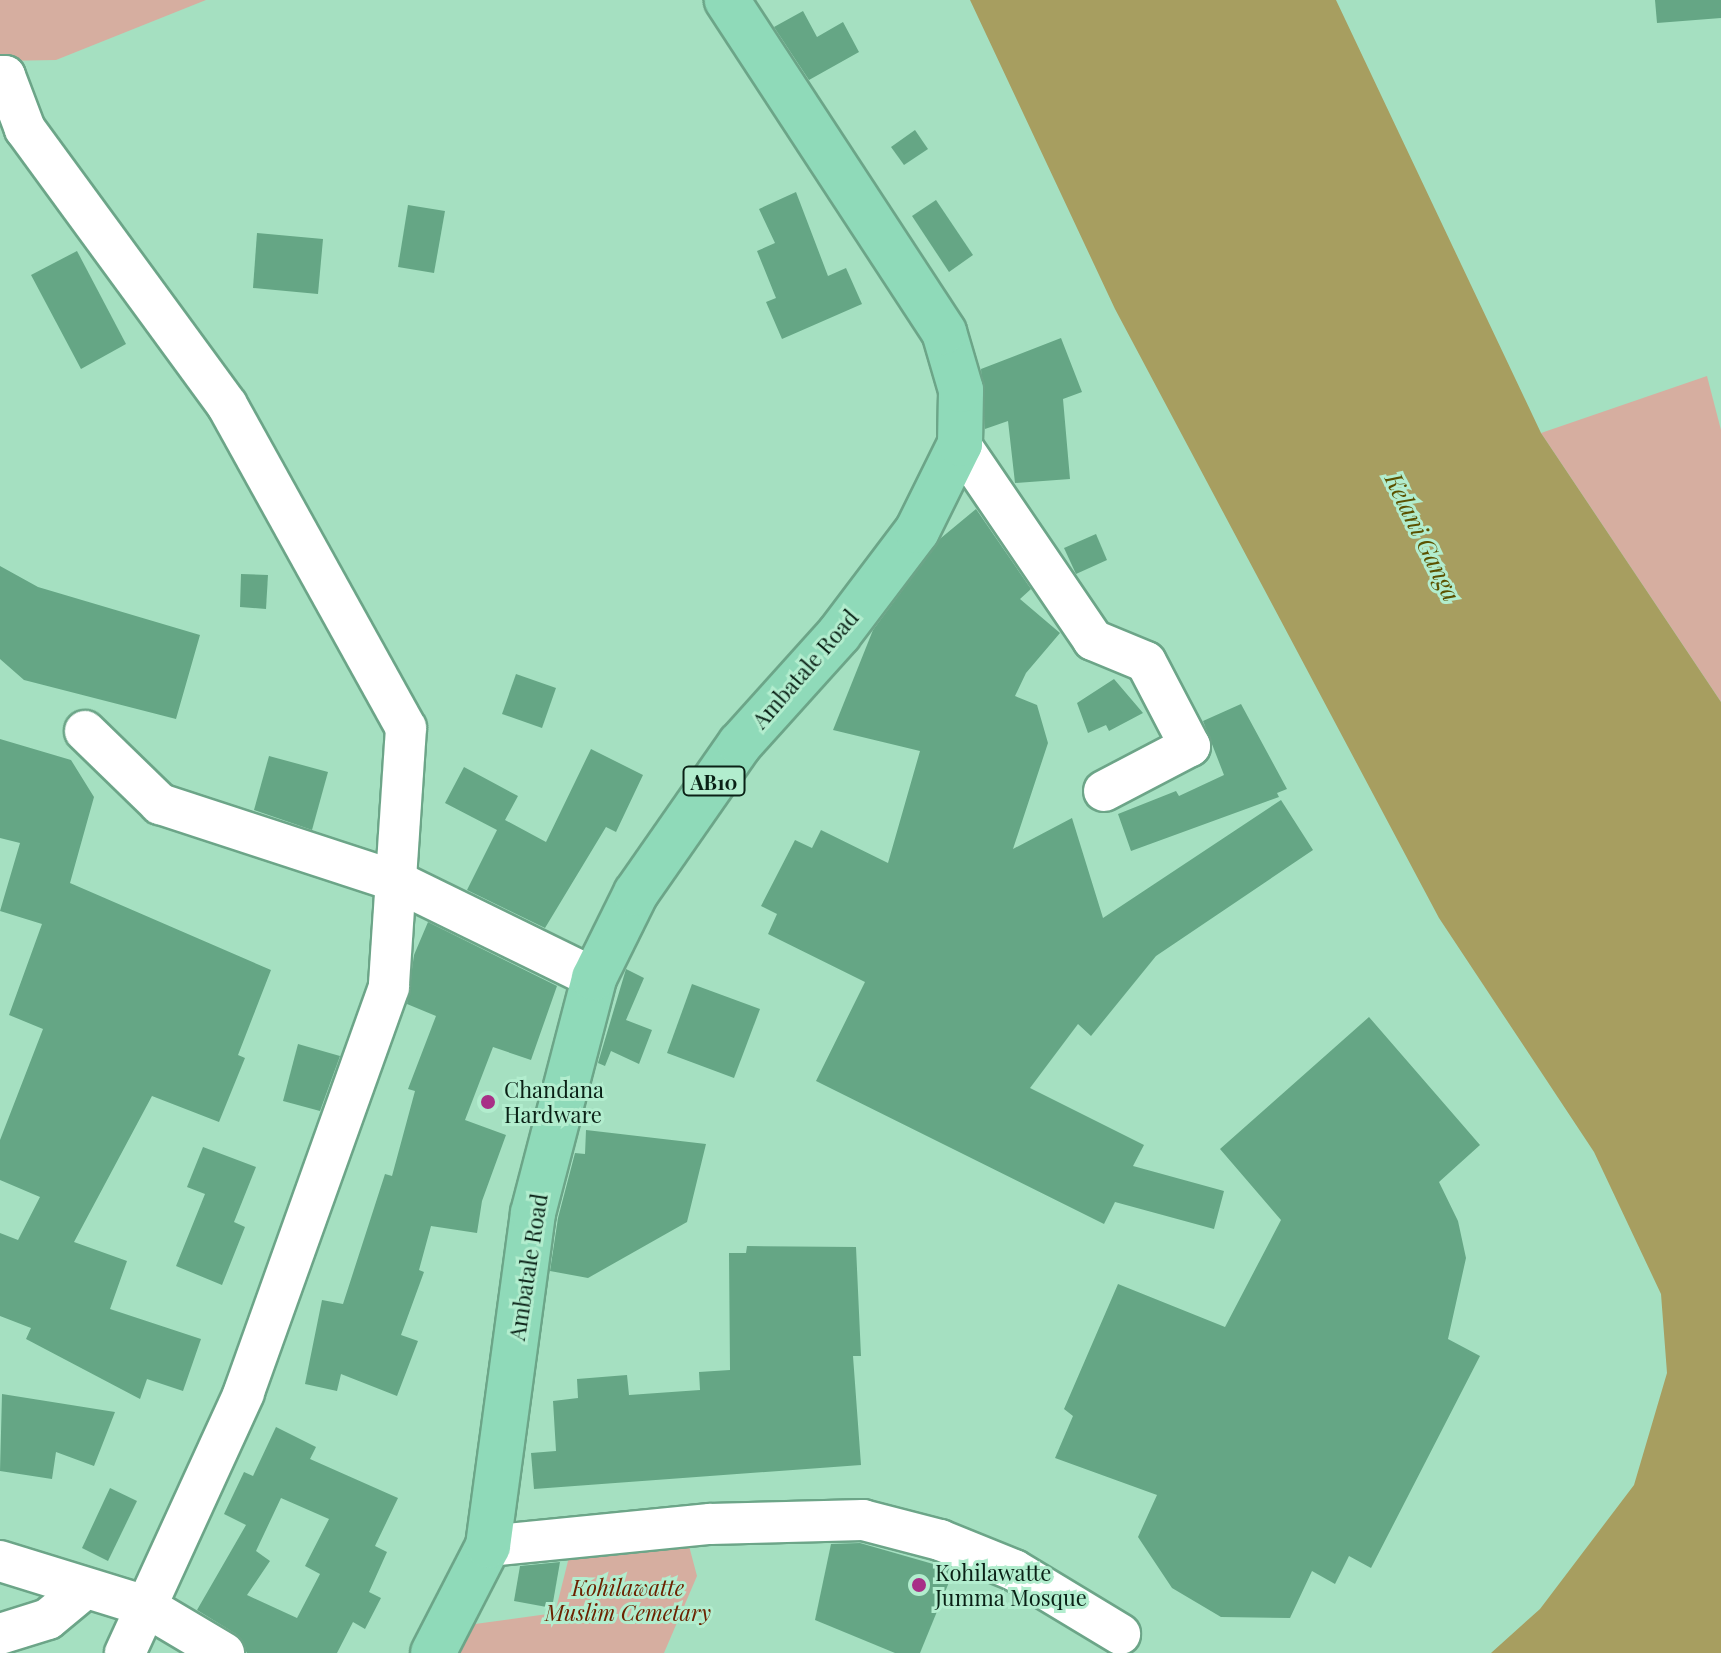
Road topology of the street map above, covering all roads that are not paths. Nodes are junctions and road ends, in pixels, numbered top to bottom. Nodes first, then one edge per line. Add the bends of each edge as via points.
1 (727, 0) edge
2 (0, 76) edge
3 (960, 444) junction
4 (85, 731) dead end
5 (1104, 791) dead end
6 (396, 881) junction
7 (594, 978) junction
8 (488, 1546) junction
9 (0, 1561) edge
10 (83, 1590) junction
11 (145, 1606) junction
12 (0, 1634) edge
13 (1120, 1634) dead end
14 (125, 1653) edge
15 (224, 1653) edge
16 (433, 1653) edge

1 - 3 main road, Ambatale Road / AB10 via 944,332 961,390
2 - 6 street via 5,76 25,129 227,405 406,728
3 - 5 street via 1093,640 1146,662 1190,746
3 - 7 main road, Ambatale Road / AB10 via 917,531 839,634 740,744 636,893
4 - 6 street via 160,804
6 - 7 street
6 - 11 street via 389,987 244,1393
7 - 8 main road, Ambatale Road / AB10 via 533,1213
8 - 13 street via 710,1524 863,1520 940,1540 1014,1570
8 - 16 main road, Ambatale Road / AB10
9 - 10 street
10 - 11 street
10 - 12 street via 48,1619
11 - 14 street
11 - 15 street

